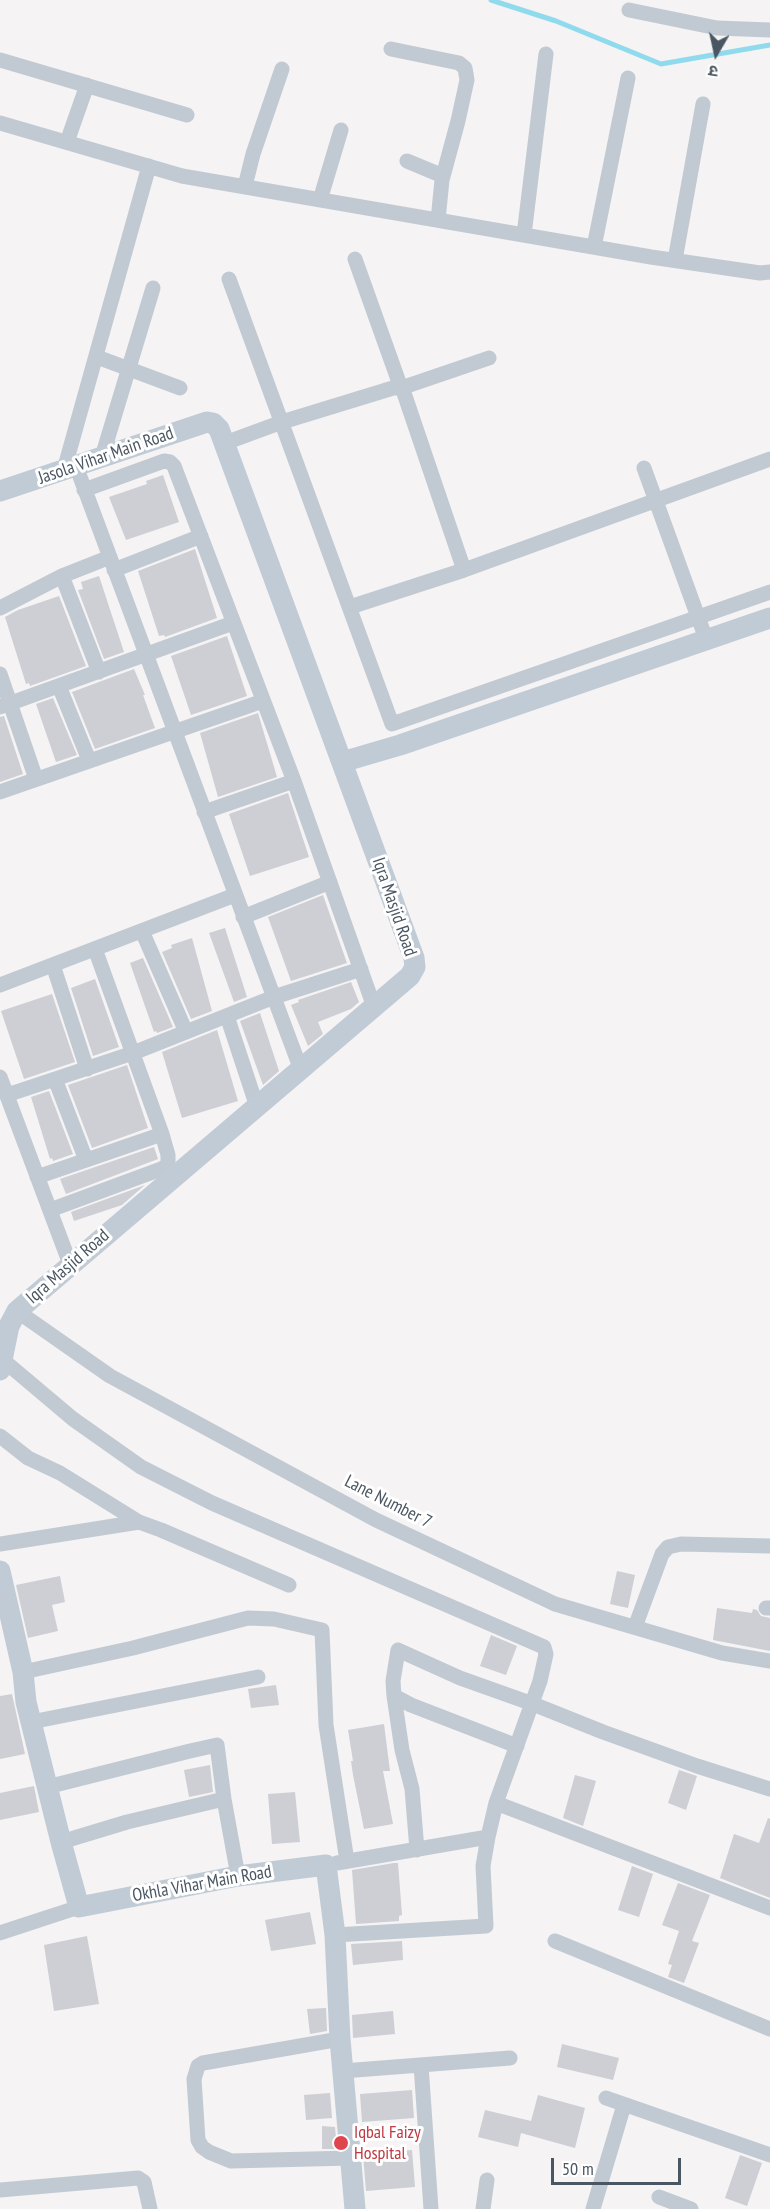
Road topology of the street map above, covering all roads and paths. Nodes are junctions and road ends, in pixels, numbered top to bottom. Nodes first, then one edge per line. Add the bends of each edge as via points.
1 (629, 10) dead end
2 (770, 30) edge
3 (391, 49) dead end
4 (546, 54) dead end
5 (0, 60) edge
6 (282, 69) dead end
7 (628, 78) dead end
8 (87, 85) junction
9 (703, 104) dead end
10 (187, 115) dead end
11 (0, 123) edge
12 (341, 130) dead end
13 (66, 142) junction
14 (407, 161) dead end
15 (149, 166) junction
16 (443, 176) junction
17 (245, 186) junction
18 (320, 200) junction
19 (438, 220) junction
20 (525, 235) junction
21 (594, 247) junction
22 (355, 259) dead end
23 (675, 260) junction
24 (770, 272) edge
25 (229, 279) dead end
26 (153, 288) dead end
27 (97, 357) junction
28 (489, 358) dead end
29 (129, 370) junction
30 (180, 388) dead end
31 (401, 388) junction
32 (282, 422) junction
33 (213, 423) joint
34 (225, 443) junction
35 (102, 457) junction
36 (770, 459) edge
37 (70, 468) junction
38 (644, 468) dead end
39 (84, 490) junction
40 (0, 491) edge
41 (655, 499) junction
42 (201, 536) junction
43 (112, 564) junction
44 (464, 570) junction
45 (62, 576) junction
46 (770, 592) edge
47 (350, 607) junction
48 (0, 608) edge
49 (698, 616) junction
50 (770, 618) edge
51 (233, 623) junction
52 (706, 639) junction
53 (145, 655) junction
54 (99, 672) junction
55 (0, 674) edge
56 (59, 686) junction
57 (263, 701) junction
58 (5, 705) edge
59 (177, 732) junction
60 (89, 760) junction
61 (342, 762) junction
62 (36, 779) junction
63 (294, 781) junction
64 (0, 792) edge
65 (204, 812) junction
66 (330, 882) junction
67 (235, 895) junction
68 (243, 916) junction
69 (142, 931) junction
70 (95, 949) junction
71 (53, 965) junction
72 (361, 969) junction
73 (0, 985) edge
74 (274, 997) junction
75 (374, 1007) junction
76 (227, 1016) junction
77 (186, 1032) junction
78 (133, 1053) junction
79 (87, 1069) junction
80 (301, 1070) junction
81 (0, 1077) edge
82 (55, 1079) junction
83 (7, 1095) junction
84 (257, 1107) junction
85 (162, 1134) junction
86 (86, 1160) junction
87 (37, 1177) junction
88 (50, 1210) junction
89 (70, 1264) junction
90 (17, 1311) junction
91 (1, 1365) edge
92 (0, 1436) edge
93 (139, 1522) junction
94 (0, 1544) edge
95 (770, 1546) edge
96 (0, 1571) edge
97 (289, 1585) dead end
98 (635, 1627) junction
99 (770, 1661) edge
100 (23, 1672) junction
101 (258, 1677) dead end
102 (394, 1696) junction
103 (533, 1704) junction
104 (31, 1722) junction
105 (517, 1746) junction
106 (754, 1784) junction
107 (770, 1784) edge
108 (47, 1787) junction
109 (770, 1789) edge
110 (224, 1798) junction
111 (496, 1803) junction
112 (488, 1837) junction
113 (61, 1842) junction
114 (417, 1850) junction
115 (336, 1863) junction
116 (238, 1876) junction
117 (79, 1907) junction
118 (770, 1908) edge
119 (0, 1933) edge
120 (335, 1935) junction
121 (555, 1941) dead end
122 (770, 2029) edge
123 (340, 2039) junction
124 (510, 2058) dead end
125 (421, 2065) junction
126 (343, 2071) junction
127 (606, 2098) dead end
128 (624, 2105) junction
129 (770, 2155) edge
130 (351, 2158) junction
131 (487, 2180) dead end
132 (0, 2190) edge
133 (659, 2197) dead end
134 (150, 2209) edge
135 (355, 2209) edge
136 (431, 2209) edge
137 (483, 2209) edge
138 (593, 2209) edge
139 (691, 2209) edge

1 - 2 street via 717,28
3 - 16 street via 459,63 465,68 465,91
4 - 20 street
5 - 8 street
6 - 17 street
7 - 21 street
8 - 10 street
8 - 13 street
9 - 23 street
11 - 13 street
12 - 18 street
13 - 15 street
14 - 16 street
15 - 17 street via 182,176
15 - 27 street
16 - 19 street
17 - 18 street
18 - 19 street
19 - 20 street
20 - 21 street
21 - 23 street
22 - 31 street
23 - 24 street
25 - 32 street
26 - 29 street
27 - 29 street
27 - 37 street
28 - 31 street
29 - 30 street
29 - 35 street
31 - 32 street via 393,387
31 - 44 street
32 - 34 street
32 - 47 street
33 - 34 street, Iqra Masjid Road
33 - 35 street, Jasola Vihar Main Road
34 - 61 street, Iqra Masjid Road
35 - 37 street, Jasola Vihar Main Road
36 - 41 street
37 - 39 street
37 - 40 street, Jasola Vihar Main Road
38 - 41 street
39 - 42 street via 170,462
39 - 43 street
41 - 44 street
41 - 49 street
42 - 43 street
42 - 51 street
43 - 45 street
43 - 53 street
44 - 47 street
45 - 48 street
45 - 54 street
46 - 49 street
47 - 49 street via 392,724
49 - 52 street
50 - 52 street
51 - 53 street
51 - 57 street
52 - 61 street
53 - 54 street
53 - 59 street
54 - 56 street
55 - 58 street
56 - 58 street
56 - 60 street
57 - 59 street
57 - 63 street
58 - 62 street
59 - 60 street
59 - 65 street
60 - 62 street
61 - 75 street, Iqra Masjid Road via 414,958 410,976
62 - 64 street
63 - 65 street
63 - 66 street
65 - 67 street
66 - 68 street
66 - 72 street
67 - 68 street
67 - 69 street
68 - 74 street
69 - 70 street
69 - 77 street
70 - 71 street
70 - 78 street
71 - 73 street
71 - 79 street
72 - 74 street
72 - 75 street
74 - 76 street
74 - 80 street
75 - 80 street, Iqra Masjid Road
76 - 77 street
76 - 84 street
77 - 78 street
78 - 79 street
78 - 85 street
79 - 82 street
80 - 84 street, Iqra Masjid Road
81 - 83 street
82 - 83 street
82 - 86 street
83 - 87 street
84 - 89 street, Iqra Masjid Road
85 - 86 street
85 - 88 street via 168,1155 166,1166
86 - 87 street
87 - 88 street
88 - 89 street
89 - 90 street, Iqra Masjid Road
90 - 91 street via 9,1326
90 - 98 street, Lane Number 7 via 110,1376 376,1520 555,1604
91 - 103 street via 141,1467 212,1503 544,1647 546,1654
92 - 93 street via 28,1458
93 - 94 street
93 - 97 street
95 - 98 street via 669,1547 662,1554
96 - 100 street
98 - 99 street, Lane Number 7 via 722,1653
100 - 104 street
100 - 115 street via 248,1618 274,1619 322,1630
101 - 104 street
102 - 103 street via 398,1650
102 - 105 street
102 - 114 street via 412,1789
103 - 105 street
103 - 106 street
104 - 108 street
105 - 111 street
106 - 107 street
106 - 109 street
108 - 110 street via 217,1746
108 - 113 street
110 - 113 street
110 - 116 street
111 - 112 street
111 - 118 street
112 - 114 street
112 - 120 street via 483,1866 486,1926
113 - 117 street
114 - 115 street
115 - 116 street, Okhla Vihar Main Road
115 - 120 street
116 - 117 street, Okhla Vihar Main Road
117 - 119 street
120 - 123 street
121 - 122 street
123 - 126 street
123 - 130 street via 198,2066 194,2079 198,2140 209,2152 231,2161
124 - 125 street
125 - 126 street
125 - 136 street
126 - 130 street
127 - 128 street
128 - 129 street
128 - 138 street
130 - 135 street
131 - 137 street
132 - 134 street via 138,2178 144,2182
133 - 139 street

